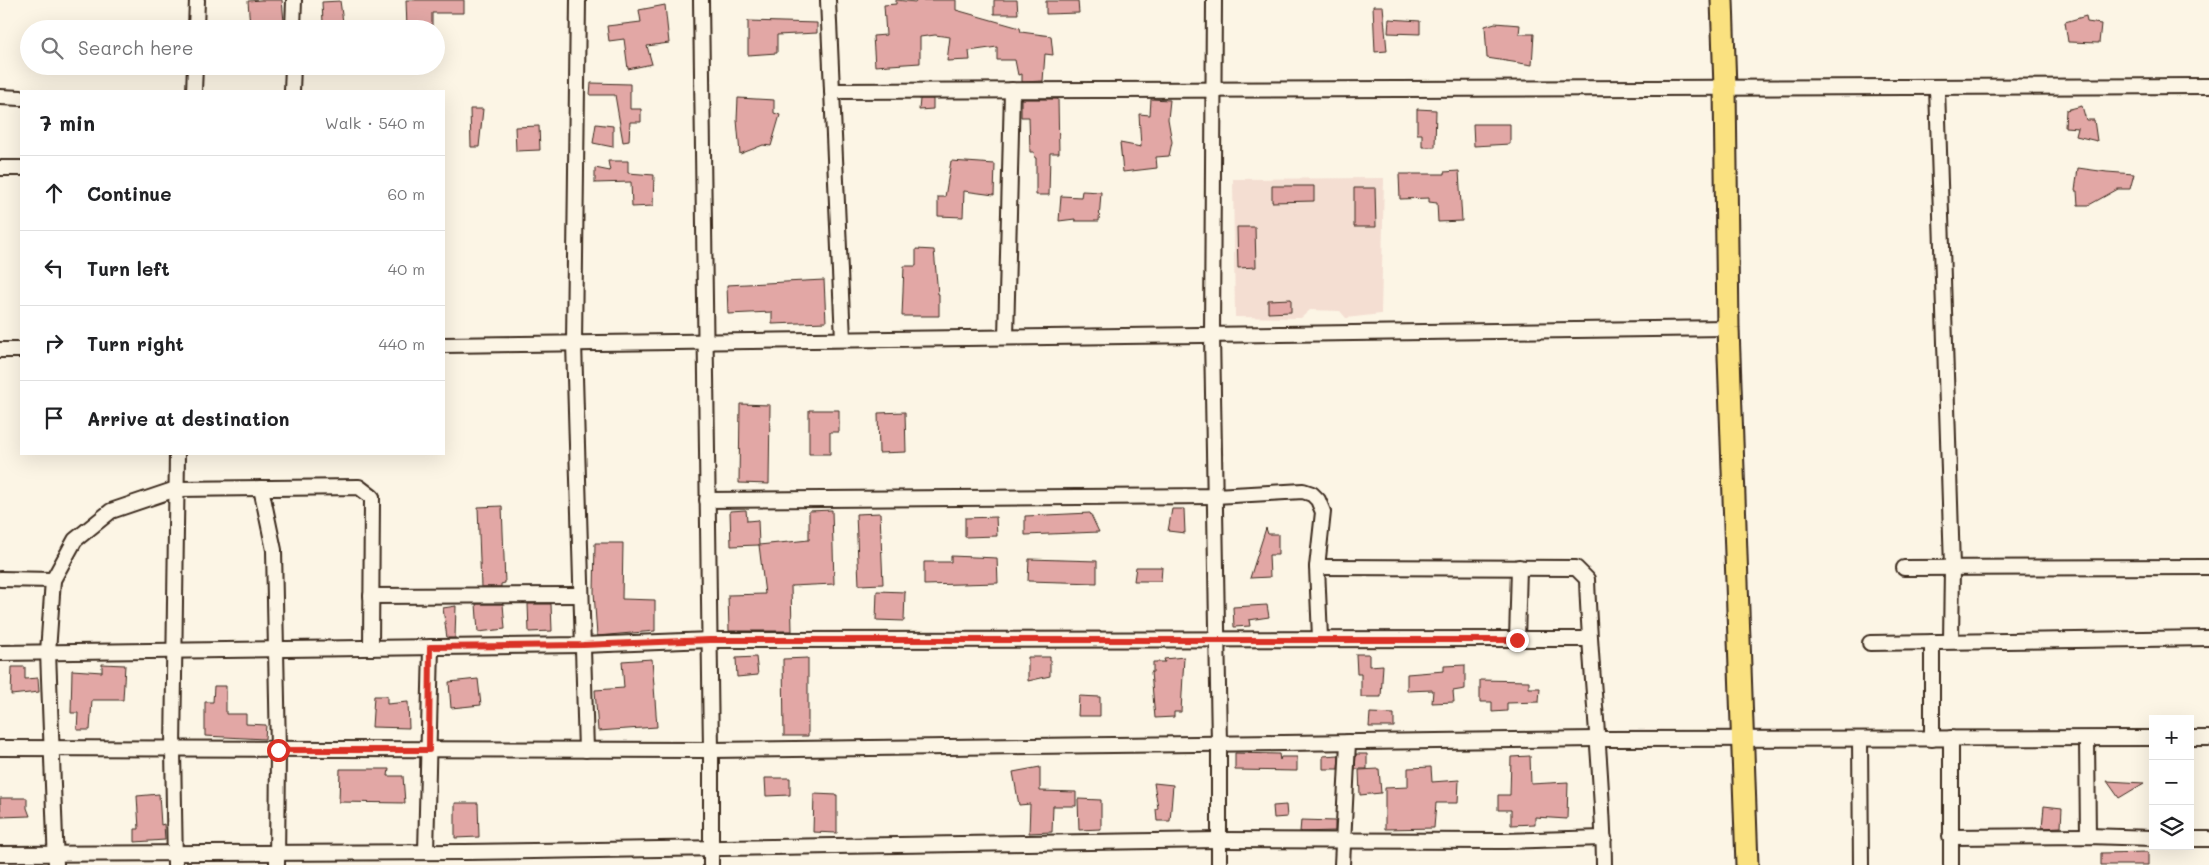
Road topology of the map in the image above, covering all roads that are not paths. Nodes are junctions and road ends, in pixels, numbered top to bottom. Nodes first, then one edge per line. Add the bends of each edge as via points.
1 (197, 0) edge
2 (294, 0) edge
3 (578, 0) edge
4 (701, 0) edge
5 (828, 0) edge
6 (1214, 0) edge
7 (1722, 0) edge
8 (196, 20) edge
9 (294, 20) edge
10 (194, 75) edge
11 (293, 75) edge
12 (2209, 86) edge
13 (1937, 87) junction
14 (1725, 88) junction
15 (194, 90) edge
16 (292, 90) edge
17 (1012, 90) junction
18 (1213, 90) junction
19 (832, 91) junction
20 (0, 97) edge
21 (20, 98) edge
22 (0, 168) edge
23 (20, 168) edge
24 (1728, 328) junction
25 (1212, 335) junction
26 (1006, 337) junction
27 (843, 340) junction
28 (704, 341) junction
29 (574, 343) junction
30 (445, 344) edge
31 (0, 350) edge
32 (20, 350) edge
33 (177, 455) edge
34 (261, 488) junction
35 (176, 489) junction
36 (1214, 496) junction
37 (707, 500) junction
38 (1317, 567) junction
39 (1519, 567) junction
40 (1952, 567) junction
41 (2209, 567) edge
42 (1904, 568) dead end
43 (0, 579) edge
44 (53, 580) junction
45 (580, 595) junction
46 (371, 596) junction
47 (1320, 638) junction
48 (2209, 638) edge
49 (1588, 639) junction
50 (710, 640) junction
51 (1217, 640) junction
52 (1517, 640) junction
53 (1950, 641) junction
54 (1932, 642) junction
55 (1870, 643) dead end
56 (583, 645) junction
57 (430, 647) junction
58 (371, 648) junction
59 (276, 650) junction
60 (175, 651) junction
61 (48, 652) junction
62 (0, 653) edge
63 (1932, 738) junction
64 (1951, 738) junction
65 (2149, 738) edge
66 (2194, 738) edge
67 (2209, 738) edge
68 (1597, 739) junction
69 (1744, 739) junction
70 (1860, 739) junction
71 (2087, 739) junction
72 (1348, 742) junction
73 (1219, 743) junction
74 (0, 748) edge
75 (51, 749) junction
76 (173, 750) junction
77 (278, 750) junction
78 (429, 750) junction
79 (586, 750) junction
80 (712, 750) junction
81 (2088, 836) junction
82 (1950, 837) junction
83 (1604, 838) junction
84 (2149, 838) edge
85 (2194, 839) edge
86 (2209, 839) edge
87 (1218, 840) junction
88 (1343, 840) junction
89 (710, 850) junction
90 (426, 852) junction
91 (0, 854) edge
92 (572, 858) edge
93 (56, 859) edge
94 (175, 859) edge
95 (277, 859) edge
96 (373, 859) edge
97 (465, 859) edge
98 (711, 865) edge
99 (1219, 865) edge
100 (1342, 865) edge
101 (1604, 865) edge
102 (1748, 865) edge
103 (1861, 865) edge
104 (1951, 865) edge

1 - 8 street
2 - 9 street
3 - 29 street
4 - 28 street
5 - 19 street
6 - 18 street
7 - 14 main road
10 - 15 street
11 - 16 street
12 - 13 street
13 - 14 street
13 - 40 street
14 - 18 street
14 - 24 main road
17 - 18 street
17 - 19 street
17 - 26 street
18 - 25 street
19 - 27 street
20 - 21 street
22 - 23 street
24 - 25 street
24 - 69 main road
25 - 26 street
25 - 36 street
26 - 27 street
27 - 28 street
28 - 29 street
28 - 37 street
29 - 30 street
29 - 45 street
31 - 32 street
33 - 35 street
34 - 35 street
34 - 46 street via 359,487 372,497
34 - 59 street via 274,550
35 - 44 street via 111,511 75,540
35 - 60 street
36 - 37 street
36 - 38 street via 1303,491 1312,494 1323,512
36 - 51 street
37 - 50 street
38 - 39 street
38 - 47 street
39 - 49 street via 1576,568 1581,572 1586,579
39 - 52 street
40 - 41 street
40 - 42 street
40 - 53 street
43 - 44 street
44 - 61 street
45 - 46 street
45 - 56 street
46 - 58 street
47 - 51 street
47 - 52 street
48 - 53 street
49 - 52 street
49 - 68 street
50 - 51 street
50 - 56 street
50 - 80 street
51 - 73 street
53 - 54 street
54 - 55 street
54 - 63 street
56 - 57 street
56 - 79 street
57 - 58 street
57 - 78 street
58 - 59 street
59 - 60 street
59 - 77 street
60 - 61 street
60 - 76 street
61 - 62 street
61 - 75 street
63 - 64 street
63 - 70 street
64 - 71 street
64 - 82 street
65 - 71 street
66 - 67 street
68 - 69 street
68 - 72 street
68 - 83 street
69 - 70 street
69 - 102 main road
70 - 103 street
71 - 81 street
72 - 73 street
72 - 88 street
73 - 80 street
73 - 87 street
74 - 75 street
75 - 76 street
75 - 93 street
76 - 77 street
76 - 94 street
77 - 78 street
77 - 95 street
78 - 79 street
78 - 90 street
79 - 80 street
80 - 89 street
81 - 82 street
81 - 84 street
82 - 104 street
83 - 88 street
83 - 101 street
85 - 86 street
87 - 88 street
87 - 89 street
87 - 99 street
88 - 100 street
89 - 92 street
89 - 98 street
90 - 96 street
90 - 97 street
91 - 93 street
92 - 97 street
93 - 94 street
94 - 95 street
95 - 96 street

